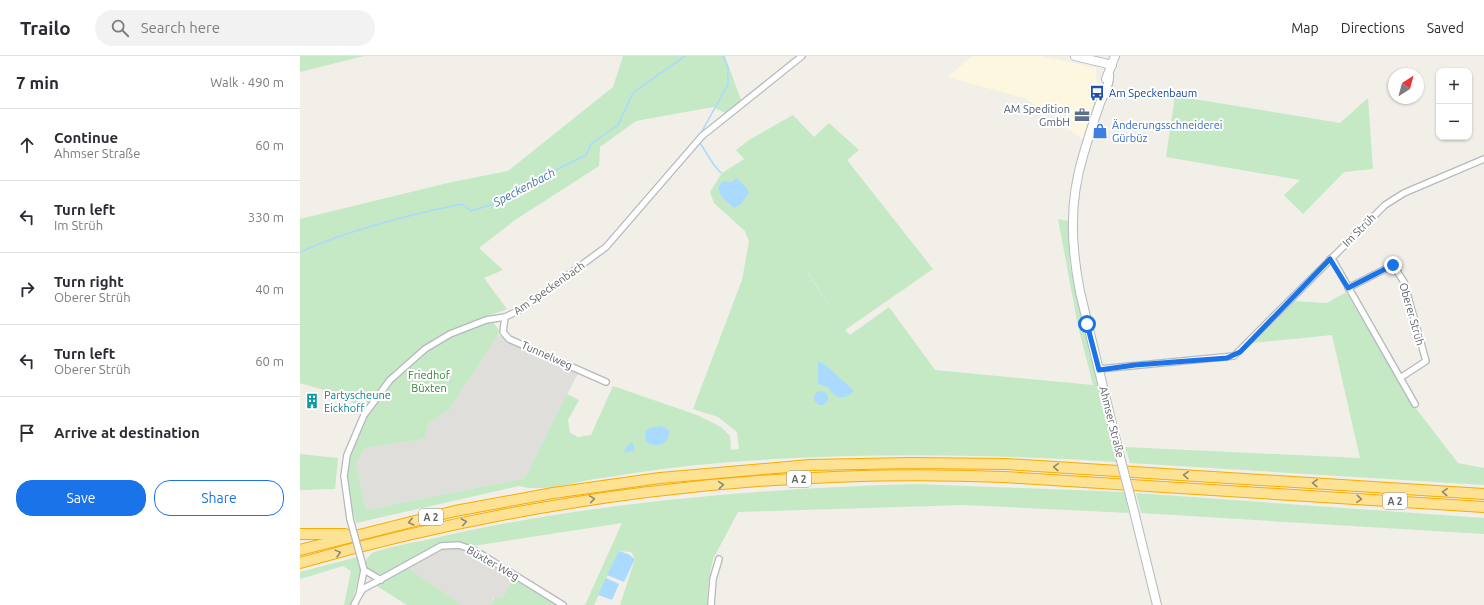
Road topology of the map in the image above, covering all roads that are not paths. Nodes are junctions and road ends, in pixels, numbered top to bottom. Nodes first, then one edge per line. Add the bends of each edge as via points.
1 (802, 56) edge
2 (1075, 56) edge
3 (1115, 56) edge
4 (1112, 65) junction
5 (1484, 159) edge
6 (1330, 259) junction
7 (1348, 288) junction
8 (506, 317) junction
9 (1099, 370) junction
10 (1400, 378) junction
11 (606, 382) dead end
12 (1415, 404) dead end
13 (1484, 494) edge
14 (1484, 507) edge
15 (300, 534) edge
16 (359, 534) junction
17 (300, 550) edge
18 (719, 559) dead end
19 (300, 563) edge
20 (364, 570) junction
21 (381, 580) junction
22 (359, 595) junction
23 (354, 605) edge
24 (563, 605) edge
25 (711, 605) edge
26 (1157, 605) edge

1 - 8 street, Am Speckenbach via 702,136 606,247 522,309
2 - 4 street
3 - 4 street, Ahmser Straße
4 - 9 street, Ahmser Straße via 1104,84 1102,99 1078,175 1072,213 1075,270
5 - 6 street, Im Strüh via 1397,197 1371,217
6 - 7 street
6 - 9 street, Im Strüh via 1234,356
7 - 10 street
7 - 10 street, Oberer Strüh via 1393,265 1404,282 1426,361
8 - 11 street, Tunnelweg via 503,332 509,339
8 - 20 street, Am Speckenbach, bridge via 486,320 450,334 425,349 390,380 364,415 346,454 344,476 350,518
9 - 26 street, Ahmser Straße, bridge
10 - 12 street
13 -> 16 highway, A 2 via 1006,464 846,464 735,471 595,486 456,511
19 -> 14 highway, A 2 via 454,524 602,498 715,485 852,477 957,475
15 - 16 highway
16 - 17 highway, A 2
18 - 25 street via 713,579
20 - 21 street
20 - 22 street, Am Speckenbach
21 - 22 street, Büxter Weg via 364,589
21 - 24 street, Büxter Weg via 441,546 458,545 476,551
22 - 23 street

